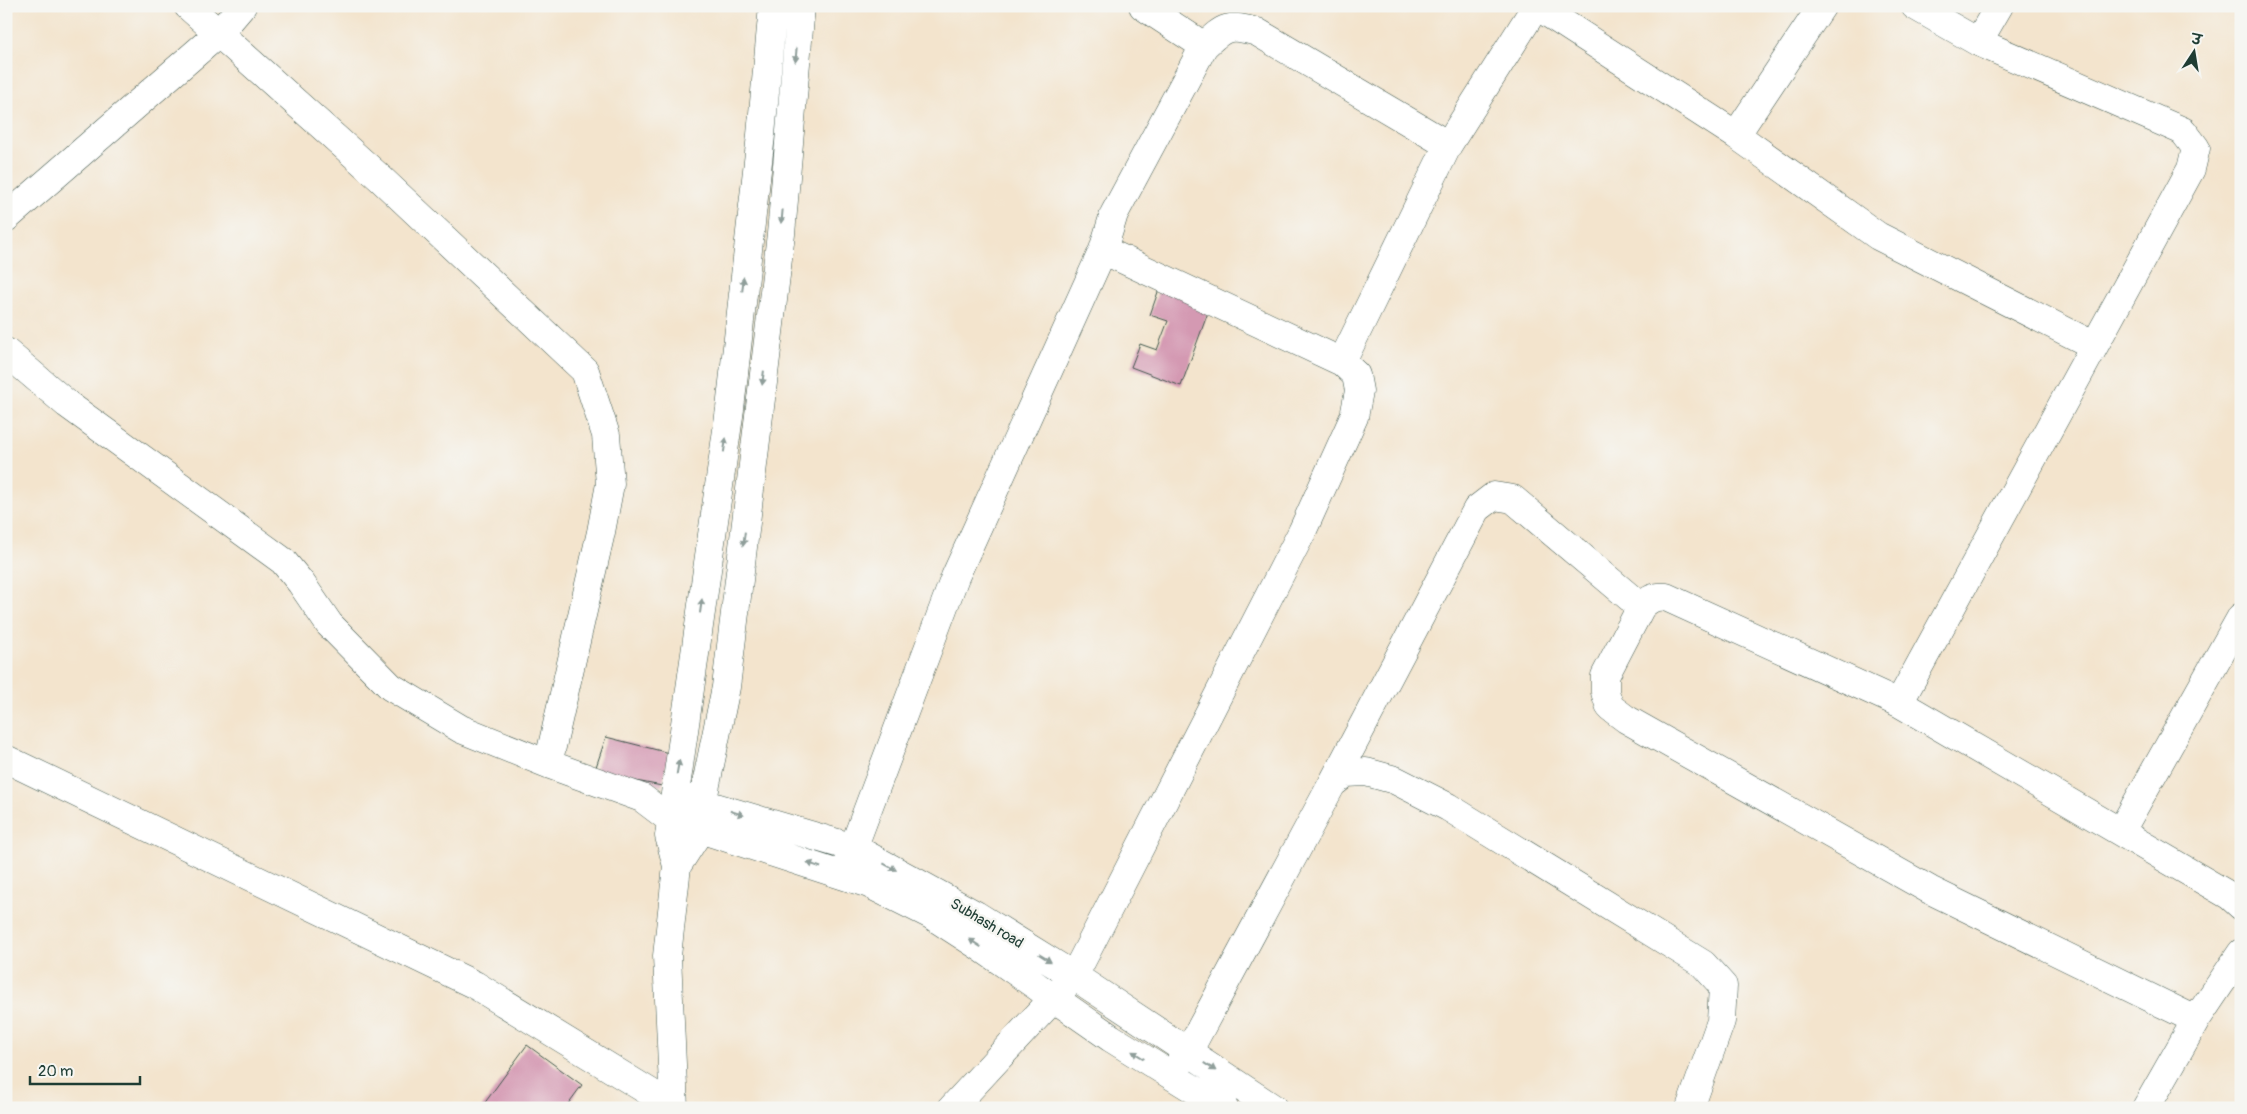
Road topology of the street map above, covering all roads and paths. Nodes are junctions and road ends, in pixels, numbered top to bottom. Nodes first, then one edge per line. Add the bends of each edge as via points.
1 (188, 6) edge
2 (242, 6) edge
3 (773, 6) edge
4 (801, 6) edge
5 (1143, 6) edge
6 (1536, 6) edge
7 (1822, 6) edge
8 (1915, 6) edge
9 (2000, 6) edge
10 (219, 33) junction
11 (1978, 42) junction
12 (1204, 46) junction
13 (1736, 135) junction
14 (1448, 145) junction
15 (6, 218) edge
16 (1103, 250) junction
17 (2093, 345) junction
18 (6, 352) edge
19 (1342, 362) junction
20 (1641, 607) junction
21 (2241, 617) edge
22 (1899, 703) junction
23 (6, 759) edge
24 (548, 764) junction
25 (1332, 784) junction
26 (672, 808) junction
27 (699, 815) junction
28 (2121, 831) junction
29 (854, 848) junction
30 (677, 866) junction
31 (843, 875) junction
32 (2241, 906) edge
33 (2241, 953) edge
34 (1074, 976) junction
35 (1054, 999) junction
36 (2196, 1020) junction
37 (1188, 1052) junction
38 (1171, 1075) junction
39 (674, 1107) edge
40 (952, 1108) edge
41 (1224, 1108) edge
42 (1273, 1108) edge
43 (1690, 1108) edge
44 (2146, 1108) edge

1 - 10 street
2 - 10 street
26 -> 3 street via 730,408
4 -> 27 street via 781,234 726,687
5 - 12 street
6 - 13 street
6 - 14 street
7 - 13 street
8 - 11 street
9 - 11 street
10 - 15 street
10 - 24 street via 586,371 606,435 610,484 602,532
11 - 17 street via 2183,131 2196,148 2191,169
12 - 14 street via 1221,29 1236,26 1257,32
12 - 16 street via 1114,214
13 - 17 street via 1878,236
14 - 19 street
16 - 19 street
16 - 29 street via 955,577
17 - 22 street
18 - 24 street via 67,404 283,561 329,624 391,687 461,729
19 - 34 street via 1356,375 1359,391 1354,418 1302,532
20 - 22 street via 1649,599 1666,597
20 - 25 street via 1513,499 1494,496 1477,509
20 - 36 street via 1605,676 1605,692 1610,707 1626,720 1930,890
21 - 28 street
22 - 28 street
23 - 39 street via 475,985
24 - 26 street, Subhash road
25 - 37 street
25 - 43 street via 1346,773 1366,772 1395,780 1448,807 1703,964 1723,986 1721,1021
26 - 27 street, Subhash road
26 - 30 street via 669,836
27 -> 29 street, Subhash road
27 - 30 street via 695,838
31 -> 27 street, Subhash road
28 - 32 street via 2230,896
29 - 31 street
29 -> 34 street, Subhash road via 976,915
30 - 39 street via 667,956
35 -> 31 street, Subhash road via 980,946 931,916
33 - 36 street
34 - 35 street
34 - 37 street, Subhash road
38 -> 35 street, Subhash road
35 - 40 street
36 - 44 street
37 - 38 street
37 -> 42 street, Subhash road
38 - 41 street, Subhash road

